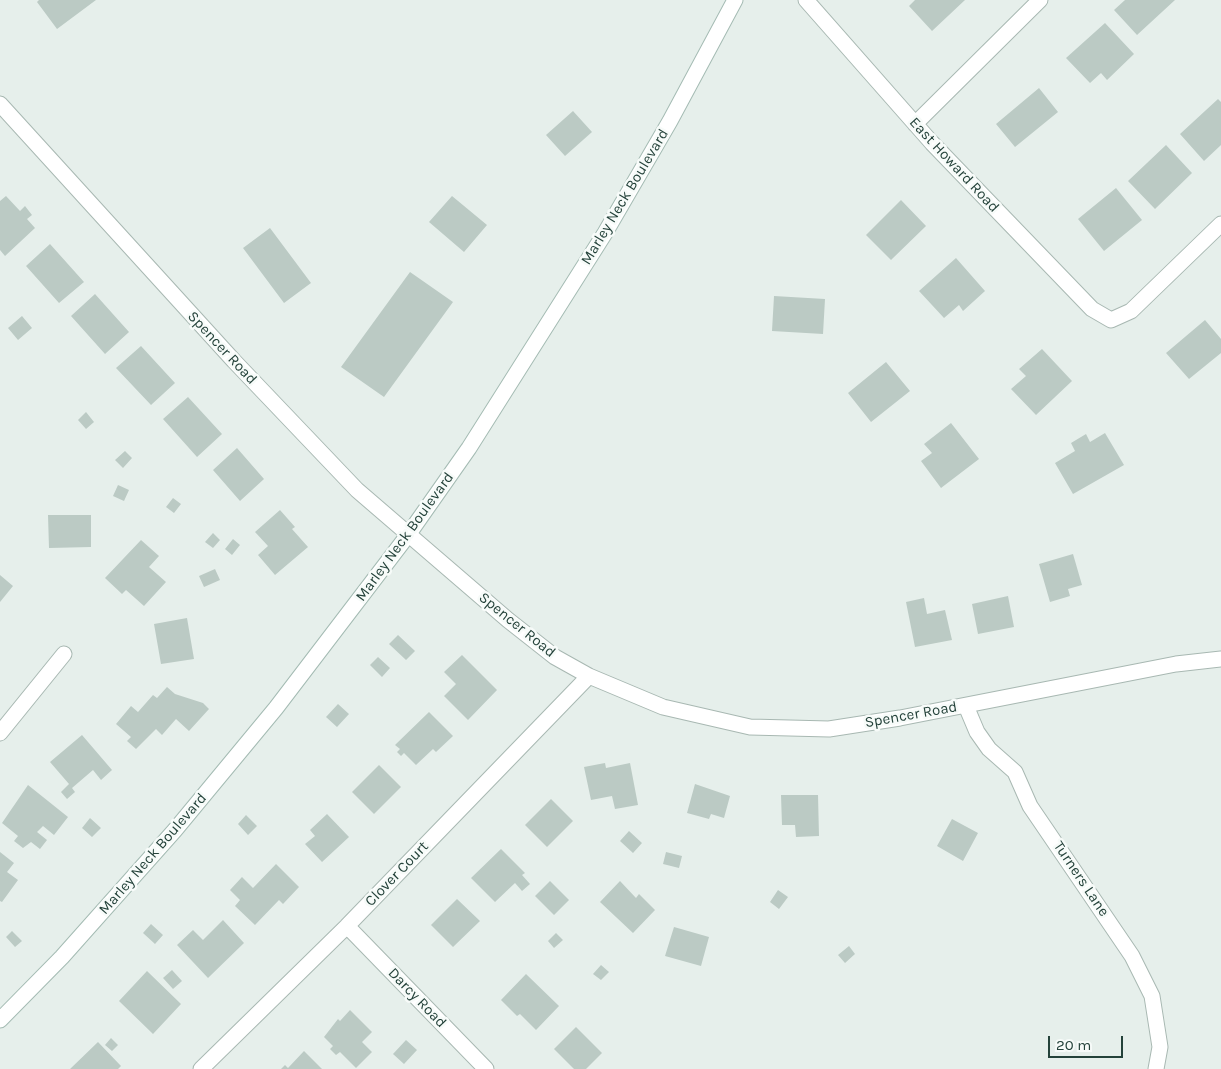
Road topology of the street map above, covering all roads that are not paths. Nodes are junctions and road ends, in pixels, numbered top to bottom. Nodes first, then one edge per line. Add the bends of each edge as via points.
1 (735, 0) edge
2 (806, 0) edge
3 (1040, 0) edge
4 (0, 104) edge
5 (915, 124) junction
6 (1221, 224) edge
7 (408, 536) junction
8 (64, 654) dead end
9 (1221, 659) edge
10 (589, 676) junction
11 (966, 706) junction
12 (0, 733) edge
13 (347, 926) junction
14 (0, 1020) edge
15 (201, 1069) edge
16 (486, 1069) edge
17 (1156, 1069) edge

1 - 7 street, Marley Neck Boulevard via 605,233 474,440
2 - 5 street, East Howard Road
3 - 5 street
4 - 7 street, Spencer Road via 240,368 357,490
5 - 6 street, East Howard Road via 1092,309 1111,320 1131,311
7 - 10 street, Spencer Road via 555,657
7 - 14 street, Marley Neck Boulevard via 276,708 175,830 62,957
8 - 12 street
9 - 11 street, Spencer Road via 1176,664
10 - 11 street, Spencer Road via 663,707 750,727 829,729
10 - 13 street, Clover Court
11 - 17 street, Turners Lane via 977,732 989,749 1015,772 1030,806 1132,956 1152,996 1160,1047
13 - 15 street, Clover Court
13 - 16 street, Darcy Road

